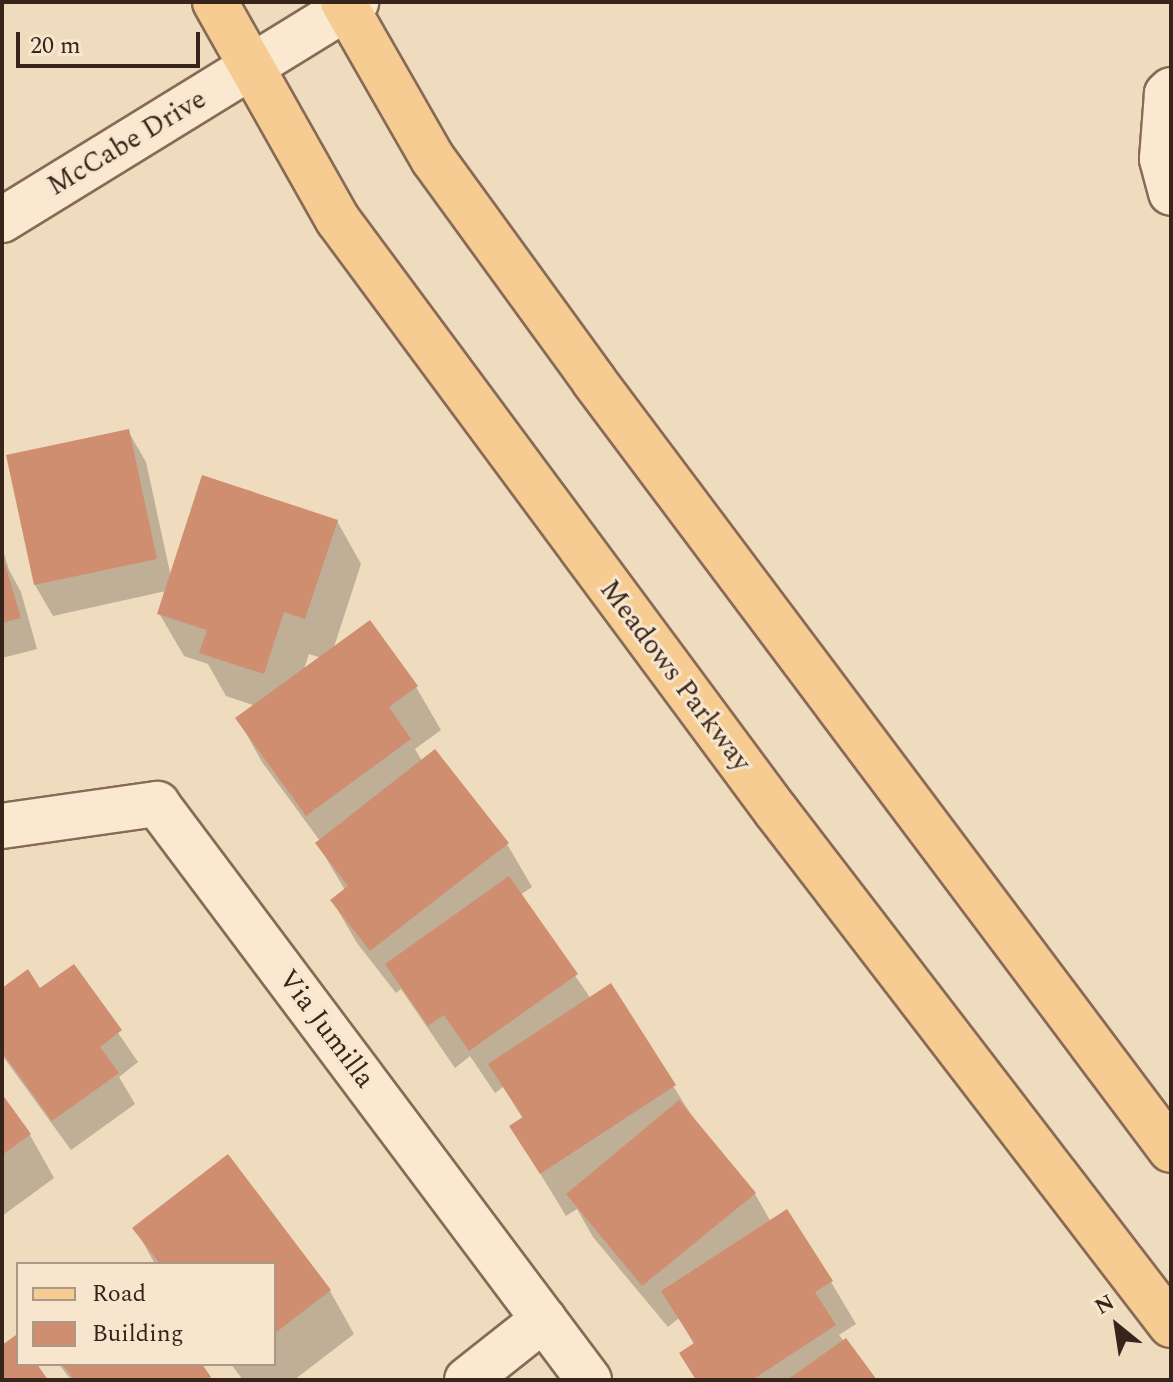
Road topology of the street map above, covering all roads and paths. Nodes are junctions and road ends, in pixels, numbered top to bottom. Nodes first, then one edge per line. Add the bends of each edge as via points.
1 (215, 2) edge
2 (349, 4) edge
3 (252, 67) junction
4 (1171, 90) edge
5 (1167, 176) edge
6 (2, 220) edge
7 (2, 826) edge
8 (1171, 1150) edge
9 (544, 1319) junction
10 (1171, 1325) edge
11 (467, 1380) edge
12 (589, 1380) edge

1 - 3 main road, Meadows Parkway
2 - 3 street, McCabe Drive
2 - 8 main road via 433,159
3 - 6 street, McCabe Drive
3 - 10 main road, Meadows Parkway via 338,220 776,811
4 - 5 street
7 - 9 street, Via Jumilla via 157,804
9 - 11 street
9 - 12 street, Via Jumilla

